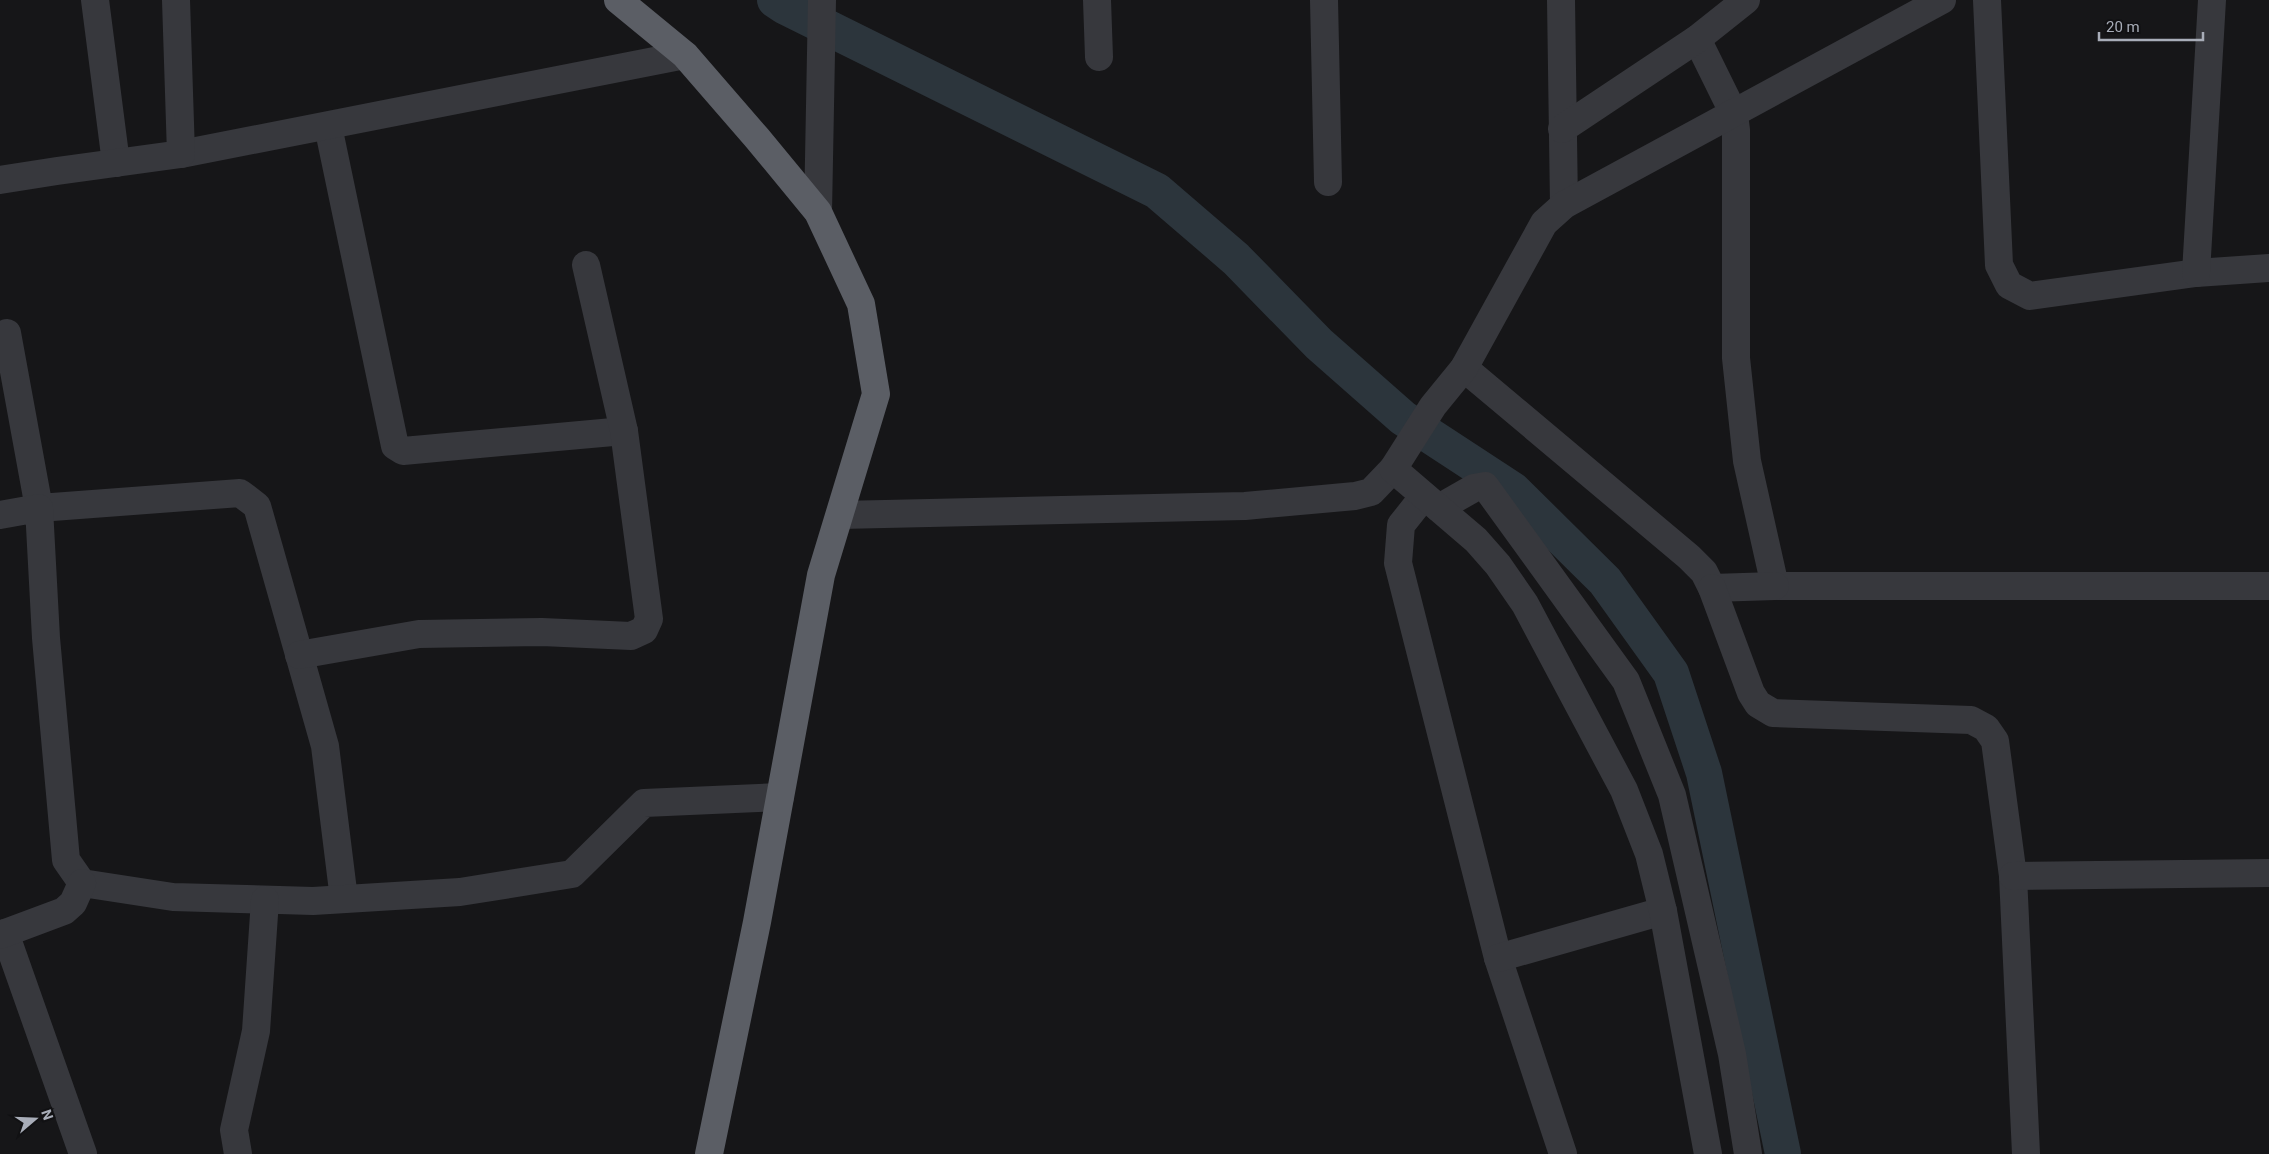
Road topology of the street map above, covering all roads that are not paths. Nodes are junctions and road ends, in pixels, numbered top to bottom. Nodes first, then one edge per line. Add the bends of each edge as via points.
1 (95, 0) edge
2 (176, 0) edge
3 (618, 0) edge
4 (822, 0) edge
5 (1097, 0) edge
6 (1324, 0) edge
7 (1561, 0) edge
8 (1746, 0) edge
9 (1942, 0) edge
10 (1987, 0) edge
11 (2212, 0) edge
12 (1697, 40) junction
13 (685, 55) junction
14 (1099, 58) dead end
15 (1734, 114) junction
16 (328, 126) junction
17 (1562, 128) junction
18 (181, 154) junction
19 (116, 163) junction
20 (0, 180) edge
21 (1328, 182) dead end
22 (1564, 205) junction
23 (818, 212) junction
24 (586, 265) dead end
25 (2269, 268) edge
26 (2196, 274) junction
27 (7, 333) dead end
28 (1464, 368) junction
29 (624, 431) junction
30 (1396, 463) junction
31 (1432, 502) junction
32 (39, 508) junction
33 (840, 515) junction
34 (0, 516) edge
35 (1776, 586) junction
36 (2269, 586) edge
37 (1712, 588) junction
38 (298, 655) junction
39 (780, 797) junction
40 (2269, 873) edge
41 (2013, 876) junction
42 (82, 883) junction
43 (344, 899) junction
44 (265, 900) junction
45 (1663, 911) junction
46 (3, 934) edge
47 (1498, 958) junction
48 (83, 1154) edge
49 (238, 1154) edge
50 (709, 1154) edge
51 (1563, 1154) edge
52 (1708, 1154) edge
53 (1748, 1154) edge
54 (2026, 1154) edge

1 - 19 street
2 - 18 street
3 - 13 highway
4 - 23 street
5 - 14 street
6 - 21 street
7 - 17 street
8 - 12 street
9 - 15 street
10 - 26 street via 1999,265 2009,286 2030,296
11 - 26 street
12 - 15 street
12 - 17 street
13 - 16 street
13 - 23 highway
15 - 22 street
15 - 35 street via 1738,144 1736,358 1747,461
16 - 18 street
16 - 29 street via 395,446 403,451
17 - 22 street
18 - 19 street
19 - 20 street
22 - 28 street via 1544,223
23 - 33 highway via 861,304 876,394
24 - 29 street
25 - 26 street
27 - 32 street
28 - 30 street via 1433,406
28 - 37 street via 1689,557 1704,572
29 - 38 street via 649,619 644,630 631,636 542,632 419,634
30 - 31 street
30 - 33 street via 1378,486 1355,496 1245,506
31 - 45 street via 1476,540 1525,604 1624,790 1649,854
31 - 47 street via 1402,525 1398,563
31 - 53 street via 1486,486 1626,681 1672,795 1732,1054
32 - 34 street
32 - 38 street via 240,493 257,506
32 - 42 street via 46,638 66,860
33 - 39 highway via 821,575
35 - 36 street
35 - 37 street
37 - 41 street via 1751,693 1758,704 1773,713 1971,720 1986,728 1995,741
38 - 43 street via 325,746
39 - 43 street via 644,803 572,874 460,892
39 - 50 highway
40 - 41 street
41 - 54 street
42 - 44 street via 173,897
42 - 46 street via 73,903 64,911
43 - 44 street
44 - 49 street via 256,1031 234,1130
45 - 47 street
45 - 52 street
46 - 48 street
47 - 51 street

